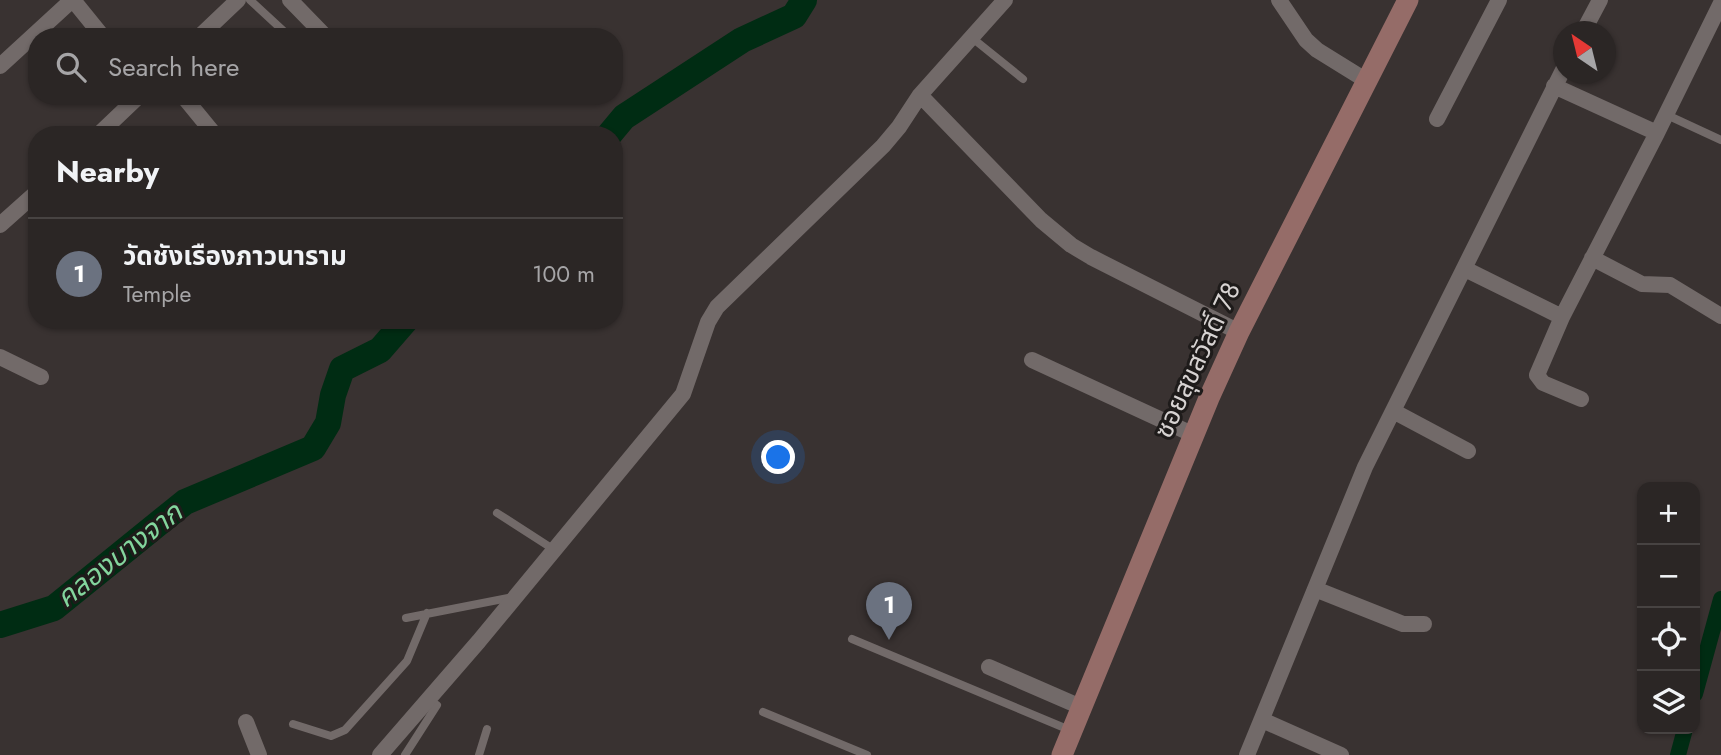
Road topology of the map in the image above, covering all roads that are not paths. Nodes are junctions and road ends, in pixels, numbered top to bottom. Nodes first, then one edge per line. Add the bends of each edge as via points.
1 (73, 0) edge
2 (238, 0) edge
3 (250, 0) edge
4 (290, 0) edge
5 (1005, 0) edge
6 (1279, 0) edge
7 (1408, 0) edge
8 (1499, 0) edge
9 (1600, 0) edge
10 (1721, 3) edge
11 (1589, 21) edge
12 (42, 28) edge
13 (96, 28) edge
14 (208, 28) edge
15 (280, 28) edge
16 (317, 28) edge
17 (971, 37) junction
18 (28, 41) edge
19 (0, 66) edge
20 (1023, 79) dead end
21 (1367, 81) junction
22 (1554, 86) joint
23 (920, 95) junction
24 (130, 105) edge
25 (190, 105) edge
26 (1667, 115) junction
27 (1437, 119) dead end
28 (107, 126) edge
29 (208, 126) edge
30 (1657, 133) junction
31 (1721, 140) edge
32 (28, 200) edge
33 (0, 225) edge
34 (1592, 258) junction
35 (1465, 269) junction
36 (1721, 316) edge
37 (1562, 317) junction
38 (1239, 332) junction
39 (0, 356) edge
40 (1032, 360) dead end
41 (41, 377) dead end
42 (1581, 399) dead end
43 (1393, 411) junction
44 (1192, 434) junction
45 (1468, 451) dead end
46 (497, 513) dead end
47 (553, 549) junction
48 (1315, 589) junction
49 (515, 596) junction
50 (427, 613) junction
51 (406, 618) dead end
52 (1424, 624) dead end
53 (852, 639) dead end
54 (989, 667) dead end
55 (437, 705) dead end
56 (1081, 707) junction
57 (763, 712) dead end
58 (1262, 720) junction
59 (246, 722) dead end
60 (293, 724) dead end
61 (487, 729) dead end
62 (1072, 731) junction
63 (259, 755) edge
64 (380, 755) edge
65 (405, 755) edge
66 (479, 755) edge
67 (867, 755) edge
68 (1062, 755) edge
69 (1247, 755) edge
70 (1341, 755) edge

1 - 12 street
1 - 13 street
2 - 14 street
3 - 15 lane
4 - 16 street
5 - 17 street
6 - 21 street via 1306,40
7 - 21 street, ซอยสุขสวัสดิ์ 78
8 - 27 street
9 - 11 street
10 - 26 street
17 - 20 lane
17 - 23 street
18 - 19 street
21 - 38 street, ซอยสุขสวัสดิ์ 78
22 - 30 street
22 - 35 street
23 - 38 street via 1071,245
23 - 47 street via 883,146 717,307 683,394
24 - 28 street
25 - 29 street
26 - 30 street
26 - 31 lane
30 - 34 street
32 - 33 street
34 - 36 street via 1642,284 1670,285
34 - 37 street
35 - 37 street
35 - 43 street
37 - 42 street via 1537,375 1543,383
38 - 44 street, ซอยสุขสวัสดิ์ 78
39 - 41 street
40 - 44 street
43 - 45 street
43 - 48 street
44 - 56 street, ซอยสุขสวัสดิ์ 78
46 - 47 lane
47 - 49 street
48 - 52 street via 1404,624
48 - 58 street
49 - 50 lane
49 - 64 street
50 - 51 lane
50 - 60 lane via 407,661 345,730 331,736
53 - 62 lane
54 - 56 street
55 - 65 lane
56 - 62 street, ซอยสุขสวัสดิ์ 78
57 - 67 lane
58 - 69 street
58 - 70 street
59 - 63 street
61 - 66 lane
62 - 68 street, ซอยสุขสวัสดิ์ 78

